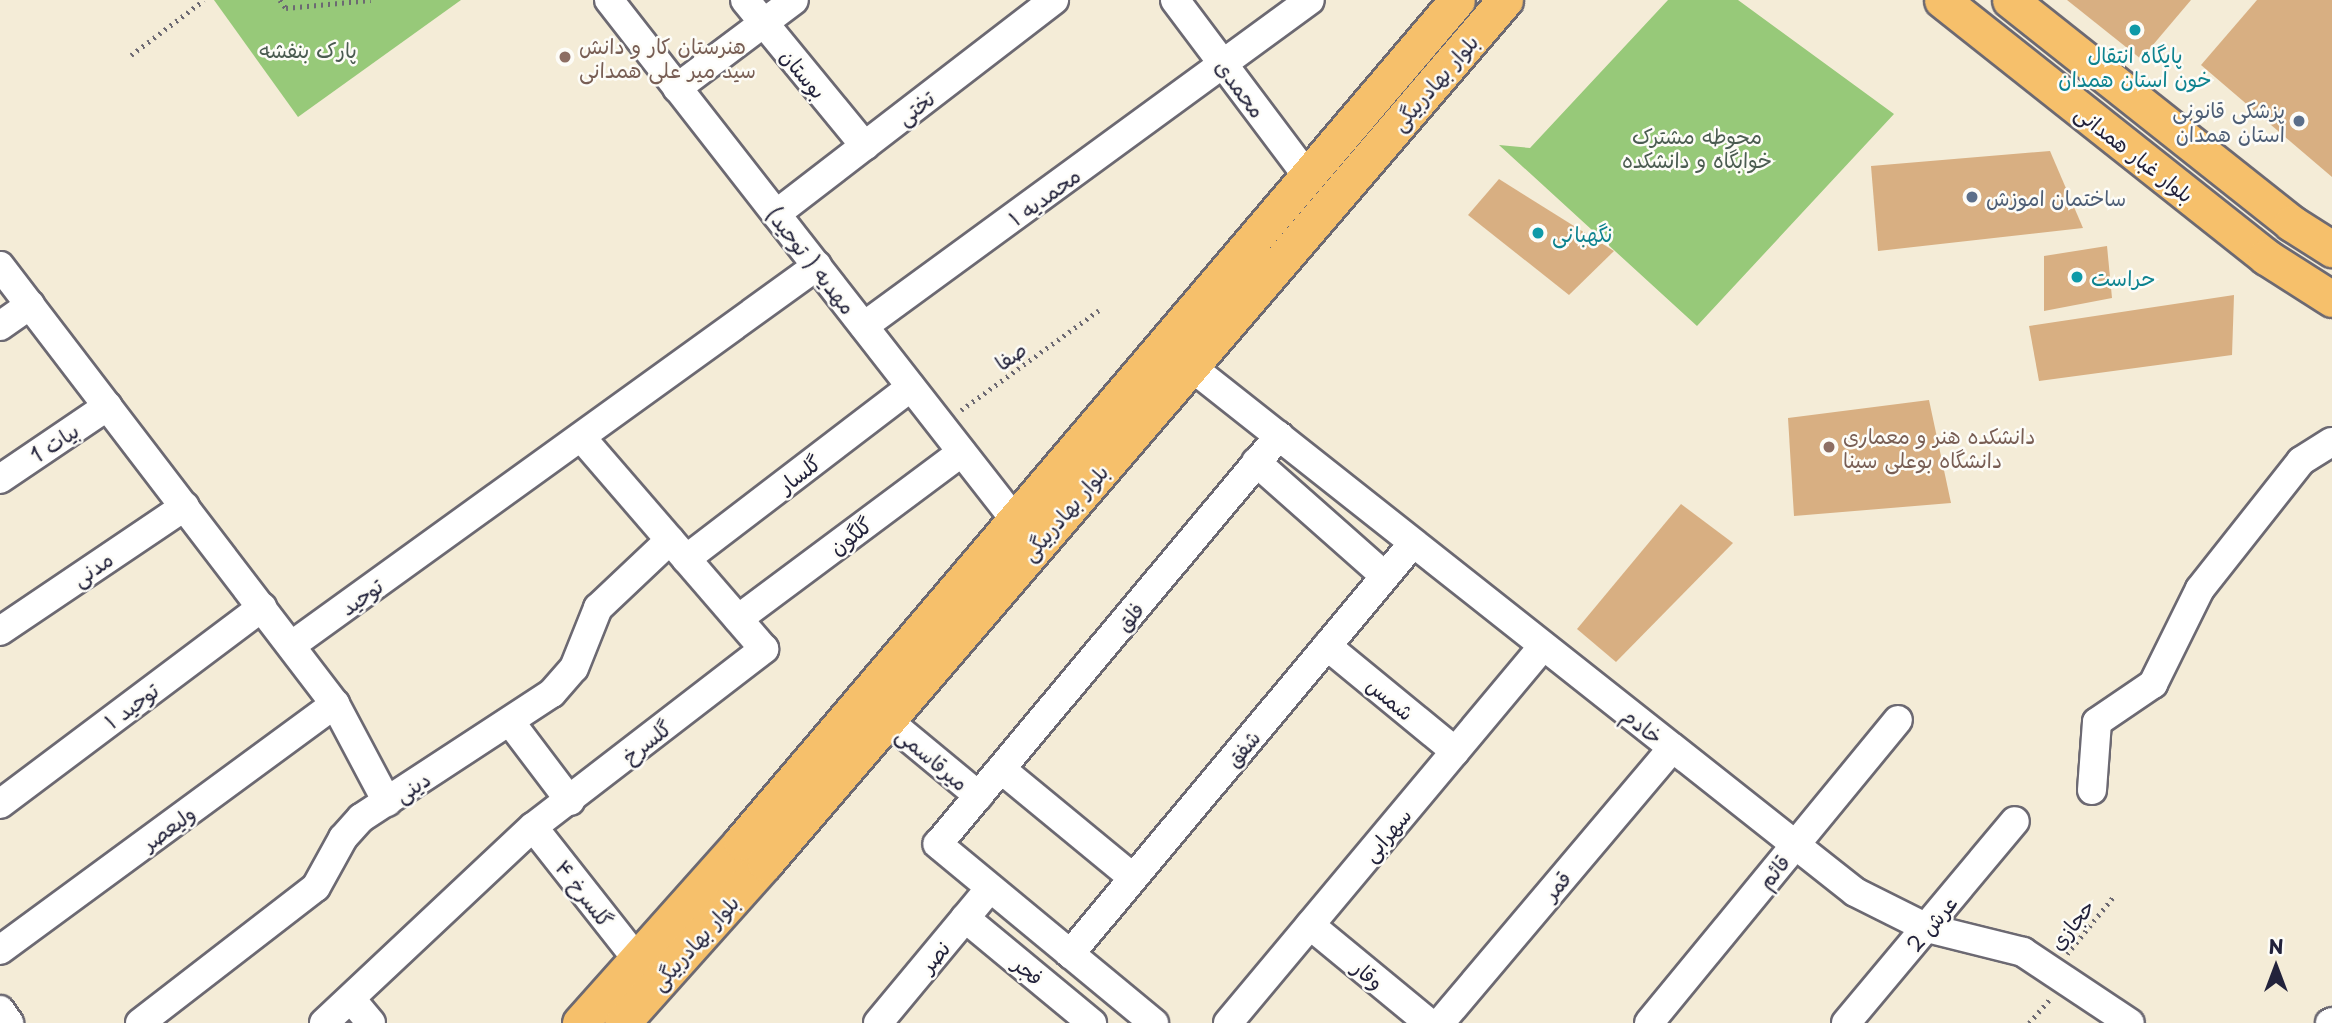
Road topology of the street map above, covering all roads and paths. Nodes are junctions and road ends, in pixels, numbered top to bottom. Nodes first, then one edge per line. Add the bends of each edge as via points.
1 (204, 0) edge
2 (280, 0) edge
3 (371, 0) edge
4 (609, 0) edge
5 (745, 0) edge
6 (794, 0) edge
7 (1055, 0) edge
8 (1175, 0) edge
9 (1310, 0) edge
10 (1457, 0) edge
11 (1506, 0) edge
12 (1942, 0) edge
13 (2010, 0) edge
14 (763, 23) junction
15 (131, 55) dead end
16 (1224, 65) junction
17 (677, 88) junction
18 (864, 146) junction
19 (1307, 176) junction
20 (776, 214) junction
21 (2332, 249) edge
22 (0, 266) edge
23 (817, 266) junction
24 (2332, 299) edge
25 (30, 305) junction
26 (1099, 310) dead end
27 (0, 326) edge
28 (864, 326) junction
29 (1190, 366) junction
30 (911, 387) junction
31 (108, 406) junction
32 (940, 425) junction
33 (1279, 436) junction
34 (582, 438) junction
35 (2332, 442) edge
36 (962, 452) junction
37 (1256, 462) junction
38 (0, 479) edge
39 (185, 506) junction
40 (1027, 530) junction
41 (1413, 543) junction
42 (678, 550) junction
43 (1385, 576) junction
44 (262, 607) junction
45 (738, 619) junction
46 (0, 631) edge
47 (292, 645) junction
48 (1327, 646) junction
49 (1543, 646) junction
50 (335, 704) junction
51 (887, 720) junction
52 (1898, 720) dead end
53 (511, 723) junction
54 (1672, 748) junction
55 (1455, 751) junction
56 (1001, 769) junction
57 (2092, 790) dead end
58 (978, 796) junction
59 (570, 801) junction
60 (387, 802) junction
61 (0, 804) edge
62 (2015, 821) dead end
63 (533, 827) junction
64 (1794, 844) junction
65 (1133, 878) junction
66 (990, 888) junction
67 (2114, 896) dead end
68 (965, 918) junction
69 (1310, 925) junction
70 (1927, 928) junction
71 (0, 950) edge
72 (1070, 954) junction
73 (637, 959) junction
74 (2053, 971) junction
75 (1119, 994) junction
76 (351, 999) junction
77 (0, 1010) edge
78 (9, 1023) edge
79 (140, 1023) edge
80 (324, 1023) edge
81 (371, 1023) edge
82 (580, 1023) edge
83 (622, 1023) edge
84 (878, 1023) edge
85 (1093, 1023) edge
86 (1154, 1023) edge
87 (1228, 1023) edge
88 (1429, 1023) edge
89 (1440, 1023) edge
90 (1649, 1023) edge
91 (1846, 1023) edge
92 (2130, 1023) edge

1 - 15 path
2 - 3 path via 286,8
4 - 17 street, مهدیه ( توحید)
5 - 14 street, بوستان
6 - 14 street
7 - 18 street, تختی
8 - 16 street, محمدی
9 - 16 street, محمدیه ۱
10 - 19 main road, بلوار بهادربیگی
11 - 29 main road, بلوار بهادربیگی
12 - 24 main road, بلوار غبار همدانی via 2266,257
13 - 21 main road, بلوار غبار همدانی via 2291,223
14 - 17 street
14 - 18 street, بوستان
16 - 19 street, محمدی
16 - 28 street, محمدیه ۱
17 - 20 street, مهدیه ( توحید)
18 - 20 street, تختی
19 - 40 main road, بلوار بهادربیگی
20 - 23 street, مهدیه ( توحید)
22 - 25 street
23 - 28 street, مهدیه ( توحید)
23 - 34 street, توحید
25 - 27 street
25 - 31 street
26 - 32 path, صفا
28 - 30 street, مهدیه ( توحید)
29 - 33 street, خادم
29 - 40 main road, بلوار بهادربیگی
30 - 32 street, مهدیه ( توحید)
30 - 42 street, گلسار
31 - 38 street, بیات 1
31 - 39 street
32 - 36 street, مهدیه ( توحید)
33 - 37 street, فلق
33 - 41 street, خادم
34 - 42 street, گلسرخ
34 - 47 street, توحید
35 - 57 street via 2301,461 2200,589 2153,684 2097,722
36 - 40 street, مهدیه ( توحید)
36 - 45 street, گلگون
37 - 43 street
37 - 56 street, فلق
39 - 44 street
39 - 46 street, مدنی
40 - 51 main road, بلوار بهادربیگی
40 - 73 main road, بلوار بهادربیگی
41 - 43 street, شفق
41 - 49 street, خادم
42 - 45 street, گلسرخ
42 - 53 street, دینی via 598,608 587,641 563,682
43 - 48 street, شفق
44 - 47 street
44 - 61 street, توحید ۱
45 - 59 street, گلسرخ via 764,649
47 - 50 street
48 - 55 street, شمس
48 - 65 street, شفق
49 - 54 street, خادم
49 - 55 street, سهرابی
50 - 60 street
50 - 71 street, ولیعصر
51 - 58 street, میرقاسمی
51 - 83 main road, بلوار بهادربیگی
52 - 64 street, قائم
53 - 59 street
53 - 60 street, دینی
54 - 64 street, خادم
54 - 89 street, قمر
55 - 69 street, سهرابی
56 - 58 street, فلق
56 - 65 street
58 - 66 street, فلق via 938,844
59 - 63 street, گلسرخ
60 - 79 street, دینی via 361,818 343,838 316,887 297,904
62 - 70 street, عرش 2
63 - 73 street, گلسرخ ۴
63 - 76 street, گلسرخ
64 - 70 street, خادم via 1855,892
64 - 90 street, قائم
65 - 72 street, شفق
66 - 68 street, نصر
66 - 72 street, فجر
67 - 74 path, حجازی
68 - 84 street, نصر
68 - 85 street, فجر
69 - 87 street, سهرابی
69 - 88 street, وقار
70 - 74 street, خادم via 2023,952
70 - 91 street, عرش 2
72 - 75 street, فجر
73 - 82 main road, بلوار بهادربیگی
74 - 92 street, خادم
75 - 85 street
75 - 86 street, فجر
76 - 80 street, گلسرخ
76 - 81 street
77 - 78 street

